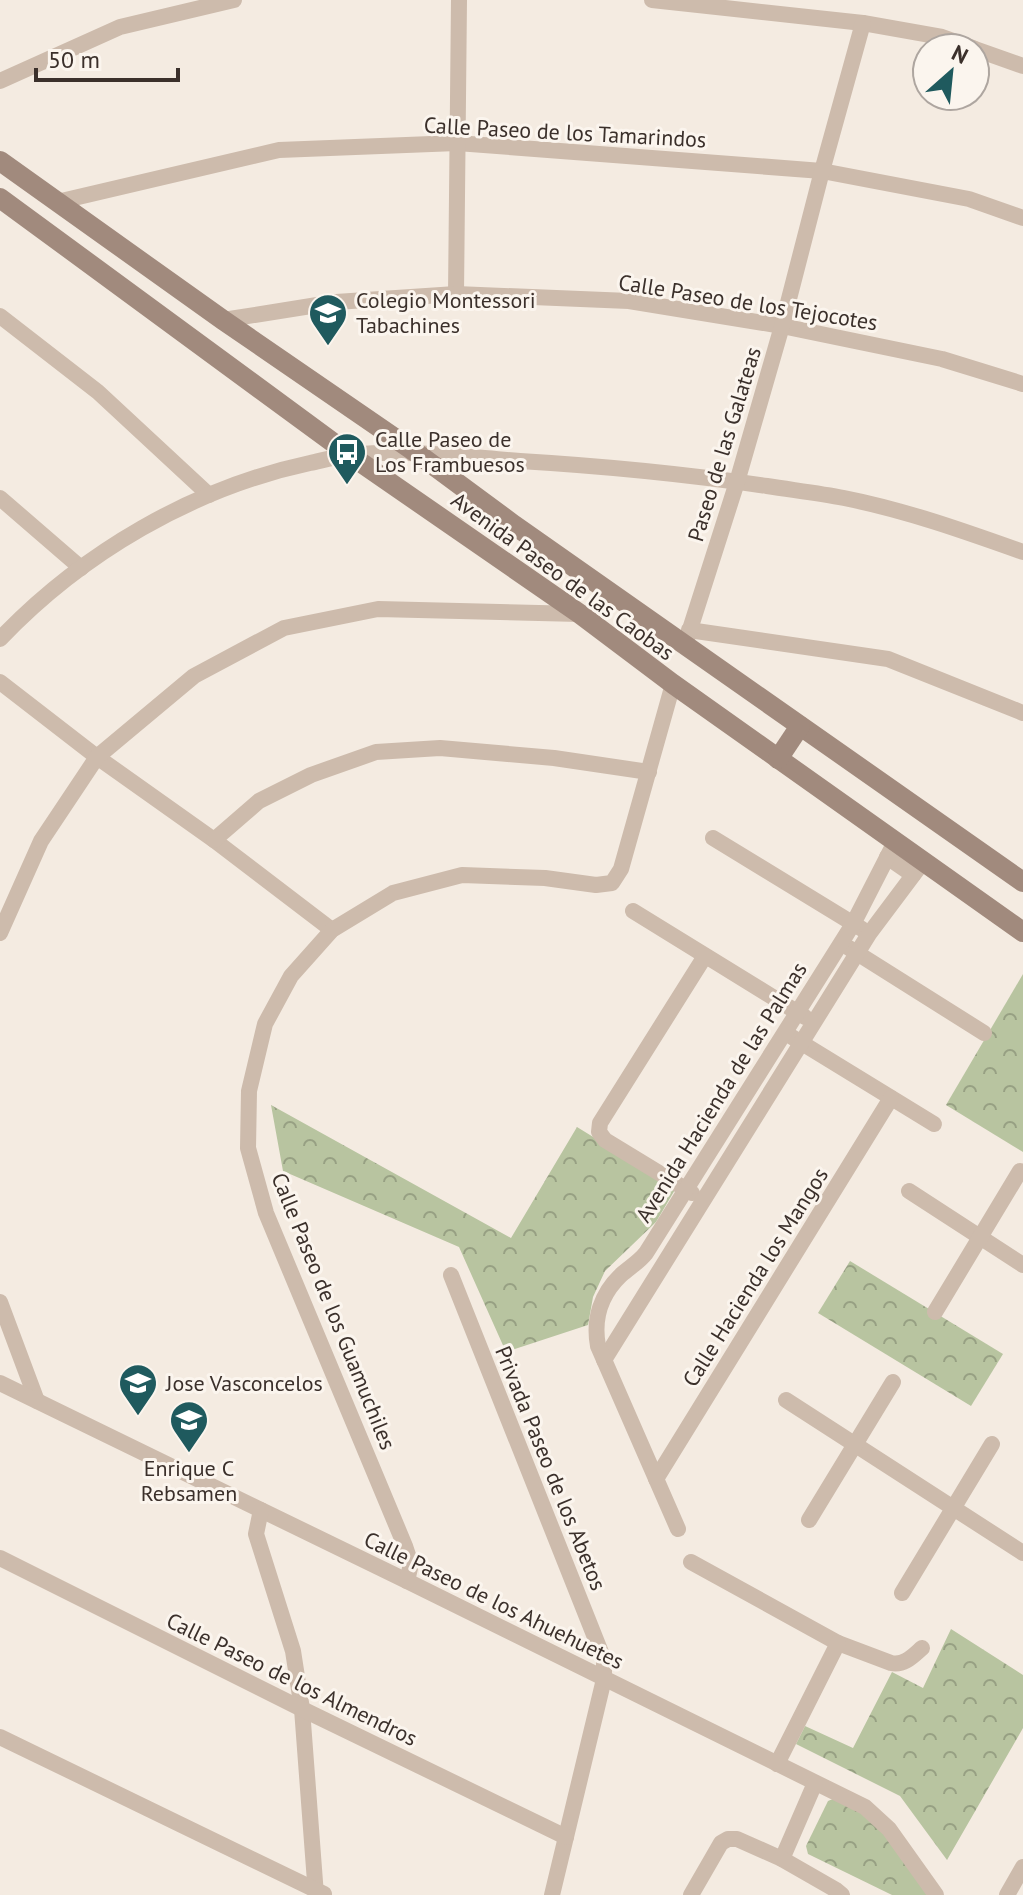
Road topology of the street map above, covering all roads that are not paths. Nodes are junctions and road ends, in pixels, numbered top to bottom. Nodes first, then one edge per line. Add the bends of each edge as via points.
1 (230, 0) edge
2 (459, 0) edge
3 (652, 0) edge
4 (863, 23) junction
5 (914, 32) edge
6 (991, 54) edge
7 (1023, 66) edge
8 (0, 81) edge
9 (457, 143) junction
10 (0, 161) edge
11 (822, 171) junction
12 (0, 198) edge
13 (57, 202) junction
14 (1023, 218) edge
15 (456, 294) junction
16 (0, 316) edge
17 (223, 320) junction
18 (782, 326) junction
19 (1023, 384) edge
20 (418, 454) junction
21 (350, 455) junction
22 (737, 482) junction
23 (209, 495) junction
24 (0, 498) edge
25 (1023, 552) edge
26 (81, 568) junction
27 (580, 614) junction
28 (687, 637) junction
29 (0, 639) edge
30 (0, 682) edge
31 (673, 684) junction
32 (1023, 713) edge
33 (800, 726) junction
34 (97, 757) junction
35 (778, 759) junction
36 (649, 772) junction
37 (713, 838) dead end
38 (214, 840) junction
39 (891, 850) junction
40 (918, 868) junction
41 (1023, 882) edge
42 (633, 911) dead end
43 (853, 924) junction
44 (332, 930) junction
45 (1023, 932) edge
46 (0, 933) edge
47 (869, 934) junction
48 (841, 943) junction
49 (857, 953) junction
50 (705, 956) junction
51 (797, 1012) junction
52 (814, 1023) junction
53 (784, 1033) junction
54 (984, 1033) dead end
55 (801, 1043) junction
56 (891, 1098) junction
57 (934, 1124) dead end
58 (1020, 1171) dead end
59 (685, 1189) junction
60 (909, 1191) dead end
61 (704, 1200) junction
62 (980, 1237) junction
63 (1023, 1265) edge
64 (451, 1275) dead end
65 (0, 1302) edge
66 (935, 1312) dead end
67 (604, 1360) junction
68 (893, 1382) dead end
69 (0, 1383) edge
70 (786, 1400) dead end
71 (37, 1401) junction
72 (855, 1444) junction
73 (992, 1444) dead end
74 (656, 1479) junction
75 (953, 1507) junction
76 (261, 1510) junction
77 (809, 1520) dead end
78 (678, 1529) dead end
79 (1023, 1553) edge
80 (0, 1558) edge
81 (691, 1562) dead end
82 (407, 1581) junction
83 (902, 1593) dead end
84 (838, 1643) junction
85 (922, 1648) dead end
86 (604, 1679) junction
87 (302, 1709) junction
88 (0, 1737) edge
89 (777, 1764) junction
90 (815, 1783) junction
91 (566, 1837) junction
92 (782, 1859) junction
93 (1023, 1867) edge
94 (319, 1894) edge
95 (552, 1895) edge
96 (691, 1895) edge
97 (842, 1895) edge
98 (936, 1895) edge
99 (1007, 1895) edge

1 - 8 street via 120,27
2 - 9 street
3 - 4 street
4 - 5 street
4 - 11 street, Paseo de las Galateas
6 - 7 street
9 - 11 street, Calle Paseo de los Tamarindos
9 - 13 street, Calle Paseo de los Tamarindos via 279,150
9 - 15 street
10 - 13 main road, Avenida Paseo de las Caobas
11 - 14 street, Calle Paseo de los Tamarindos via 969,199
11 - 18 street, Paseo de las Galateas
12 - 21 main road, Avenida Paseo de las Caobas
13 - 17 main road, Avenida Paseo de las Caobas
15 - 17 street, Calle Paseo de los Tejocotes via 336,302
15 - 18 street, Calle Paseo de los Tejocotes via 629,301
16 - 23 street via 98,392
17 - 20 main road, Avenida Paseo de las Caobas
18 - 19 street, Calle Paseo de los Tejocotes via 942,359
18 - 22 street, Paseo de las Galateas
20 - 21 street
20 - 22 street via 658,471
20 - 28 main road, Avenida Paseo de las Caobas via 514,525
21 - 23 street via 283,469
21 - 27 main road, Avenida Paseo de las Caobas
22 - 25 street via 844,498 949,525
22 - 28 street, Paseo de las Galateas
23 - 26 street via 139,530
24 - 26 street
26 - 29 street
27 - 31 main road, Avenida Paseo de las Caobas
27 - 34 street via 378,609 284,628 194,676
28 - 32 street via 888,659
28 - 33 main road, Avenida Paseo de las Caobas
30 - 34 street
31 - 35 main road, Avenida Paseo de las Caobas
31 - 36 street
33 - 35 main road
33 - 41 main road, Avenida Paseo de las Caobas
34 - 38 street
34 - 46 street via 41,841
35 - 39 main road, Avenida Paseo de las Caobas
36 - 38 street via 440,748 376,752 259,801
36 - 44 street, Calle Paseo de los Guamuchiles via 621,869 612,883 462,875 393,893
37 - 43 street
38 - 44 street
39 - 40 main road, Avenida Paseo de las Caobas
39 - 43 street, Avenida Hacienda de las Palmas
40 - 45 main road, Avenida Paseo de las Caobas
40 - 47 street, Avenida Hacienda de las Palmas
42 - 50 street
43 - 47 street
43 - 48 street, Avenida Hacienda de las Palmas
44 - 82 street, Calle Paseo de los Guamuchiles via 291,976 265,1024 249,1091 248,1148 266,1213 405,1546 411,1564
47 - 49 street, Avenida Hacienda de las Palmas
48 - 49 street
48 - 51 street, Avenida Hacienda de las Palmas
49 - 52 street, Avenida Hacienda de las Palmas
49 - 54 street
50 - 51 street
50 - 59 street via 599,1132
51 - 52 street
51 - 53 street, Avenida Hacienda de las Palmas
52 - 55 street, Avenida Hacienda de las Palmas
53 - 55 street
53 - 59 street, Avenida Hacienda de las Palmas
55 - 56 street
55 - 61 street, Avenida Hacienda de las Palmas
56 - 57 street
56 - 74 street, Calle Hacienda los Mangos
58 - 62 street
59 - 61 street
59 - 67 street, Avenida Hacienda de las Palmas via 646,1253 602,1300 596,1333
60 - 62 street
61 - 67 street, Avenida Hacienda de las Palmas
62 - 63 street
62 - 66 street
64 - 86 street, Privada Paseo de los Abetos via 604,1660
65 - 71 street
67 - 74 street, Avenida Hacienda de las Palmas
68 - 72 street
69 - 71 street, Calle Paseo de los Ahuehuetes
70 - 72 street
71 - 76 street, Calle Paseo de los Ahuehuetes
72 - 75 street
72 - 77 street
73 - 75 street
74 - 78 street, Avenida Hacienda de las Palmas
75 - 79 street
75 - 83 street
76 - 82 street, Calle Paseo de los Ahuehuetes
76 - 87 street via 256,1534 293,1651
80 - 87 street, Calle Paseo de los Almendros
81 - 84 street
82 - 86 street, Calle Paseo de los Ahuehuetes
84 - 85 street via 895,1664
84 - 89 street
86 - 89 street, Calle Paseo de los Ahuehuetes
86 - 91 street
87 - 91 street, Calle Paseo de los Almendros
87 - 94 street
88 - 94 street
89 - 90 street, Calle Paseo de los Ahuehuetes
90 - 92 street
90 - 98 street, Calle Paseo de los Ahuehuetes via 878,1817
91 - 95 street
92 - 96 street via 737,1839 724,1840
92 - 97 street
93 - 99 street

